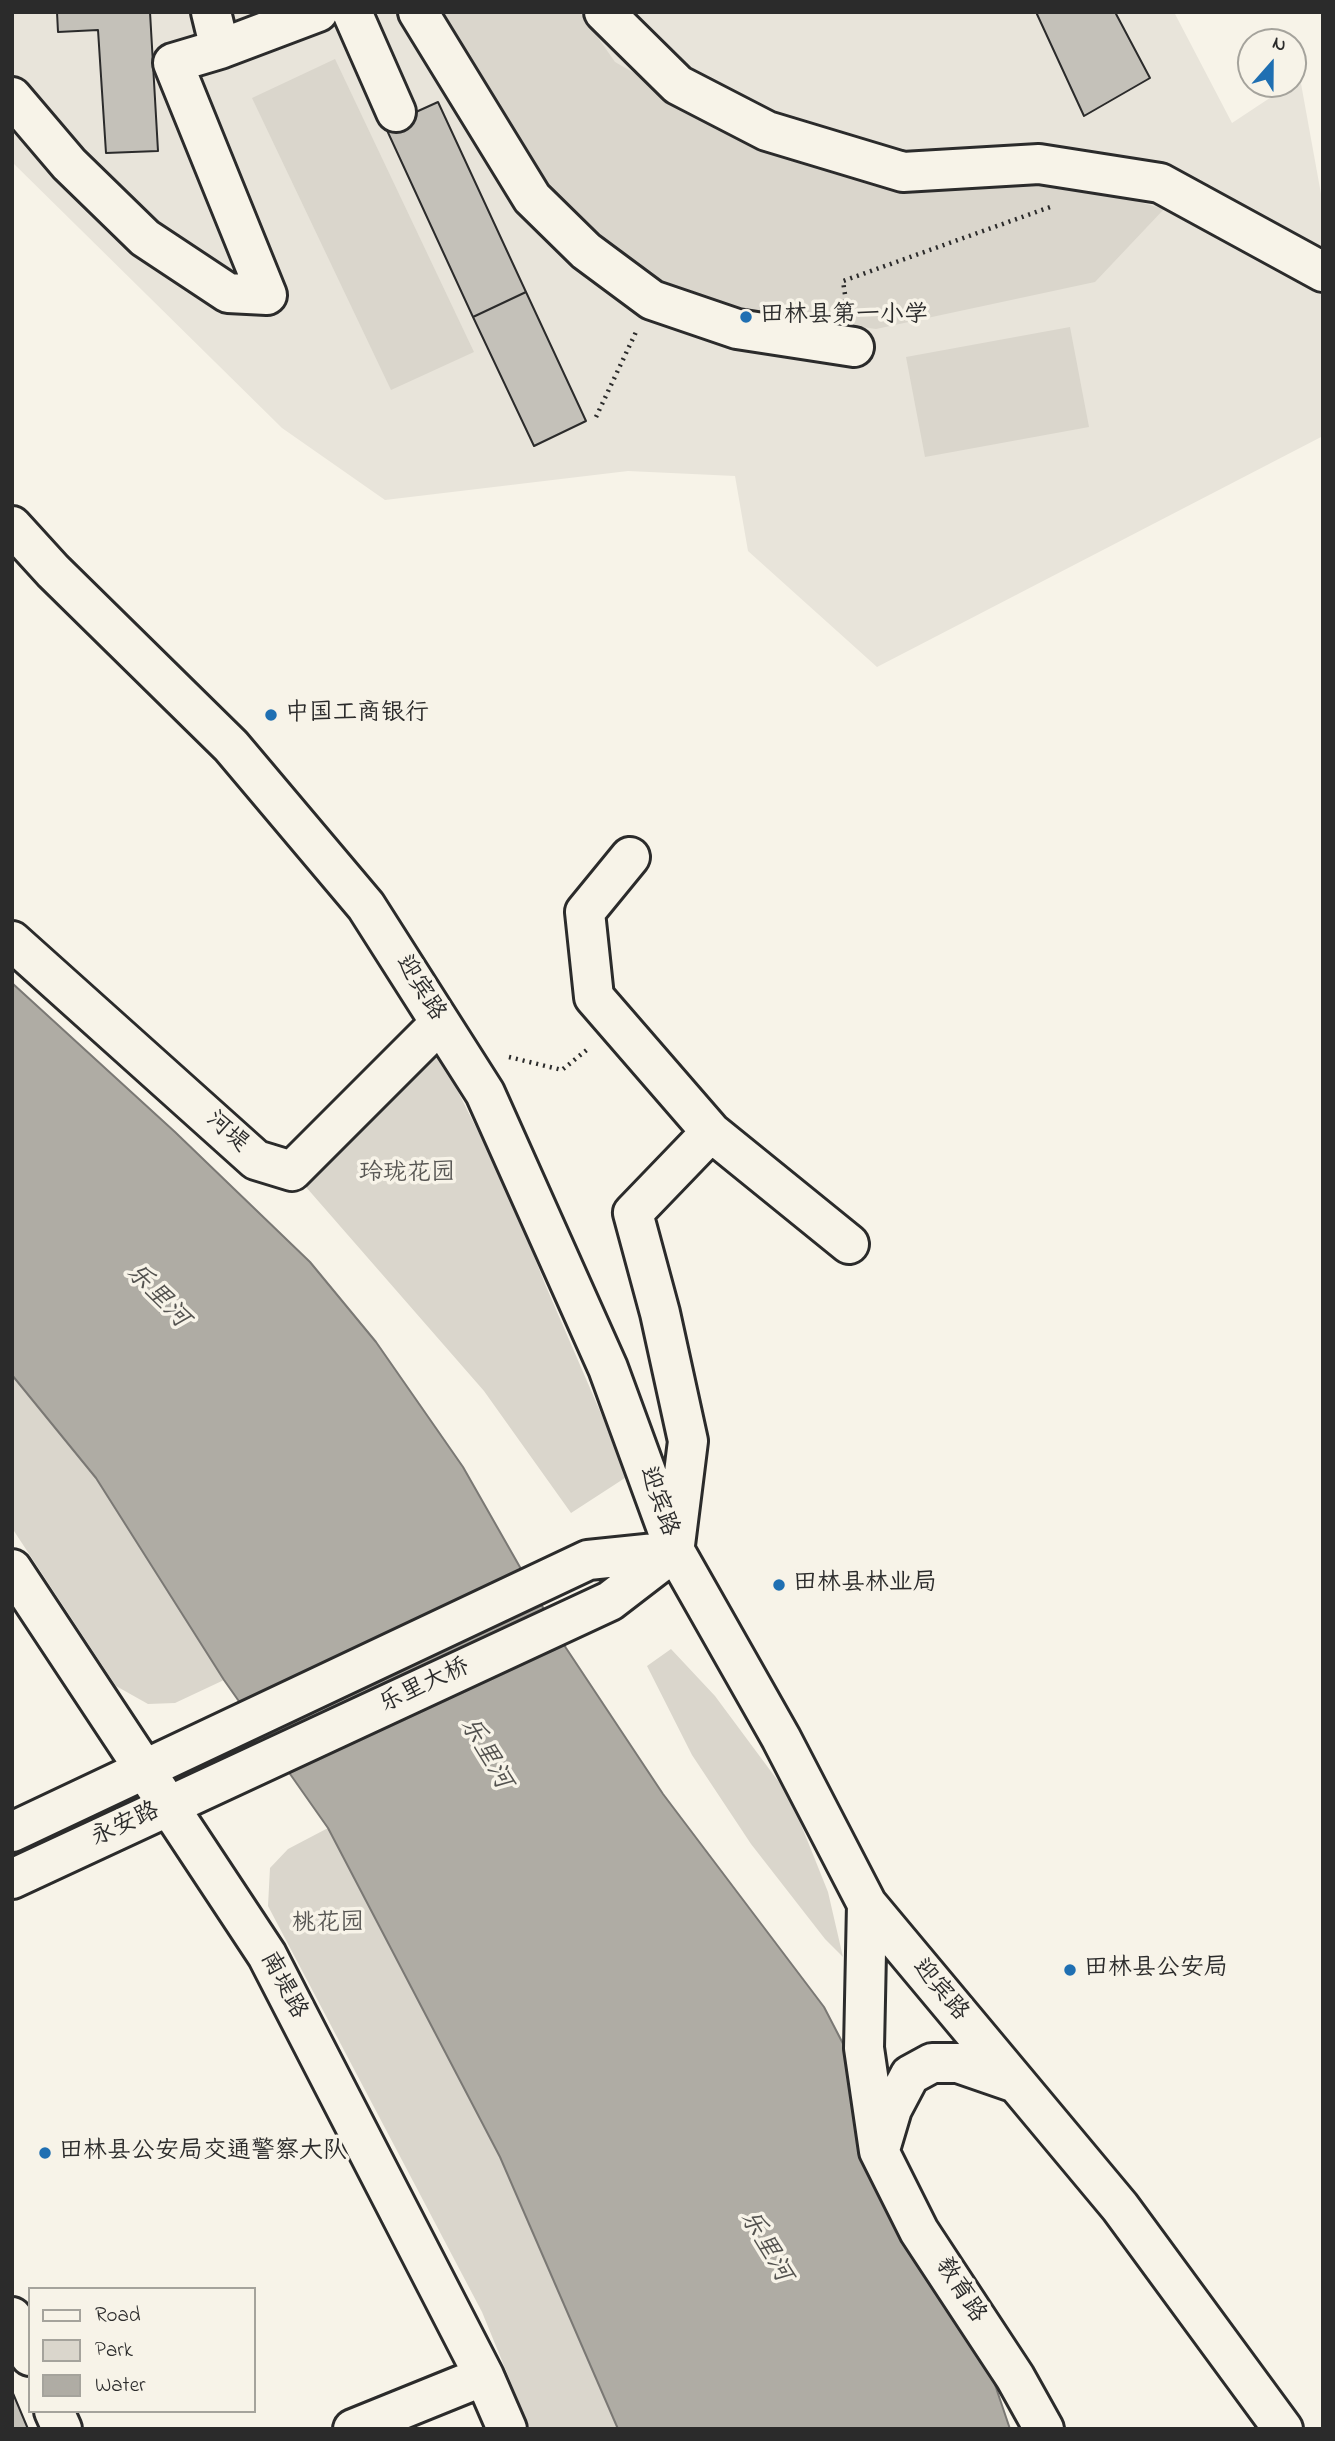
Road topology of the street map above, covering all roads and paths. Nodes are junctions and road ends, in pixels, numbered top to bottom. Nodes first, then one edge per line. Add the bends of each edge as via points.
1 (211, 12) edge
2 (318, 12) edge
3 (352, 12) edge
4 (418, 12) edge
5 (604, 12) edge
6 (220, 49) junction
7 (12, 97) edge
8 (396, 112) dead end
9 (1065, 202) dead end
10 (1323, 272) edge
11 (652, 300) junction
12 (854, 347) joint
13 (596, 417) dead end
14 (12, 526) edge
15 (12, 552) edge
16 (53, 571) junction
17 (630, 857) dead end
18 (12, 942) edge
19 (618, 1025) junction
20 (447, 1033) junction
21 (711, 1132) junction
22 (849, 1244) dead end
23 (675, 1550) junction
24 (12, 1569) edge
25 (219, 1734) joint
26 (145, 1769) junction
27 (240, 1773) joint
28 (170, 1806) junction
29 (12, 1832) edge
30 (12, 1879) edge
31 (867, 1904) junction
32 (1016, 2082) junction
33 (879, 2151) junction
34 (12, 2316) edge
35 (28, 2352) edge
36 (484, 2376) junction
37 (55, 2413) edge
38 (62, 2429) edge
39 (353, 2429) edge
40 (507, 2429) edge
41 (1044, 2429) edge
42 (1283, 2429) edge

1 - 6 street
2 - 6 street
3 - 8 street
4 - 11 street via 532,198 586,251
5 - 10 street via 678,85 767,131 903,172 1039,164 1160,183
6 - 7 street via 173,63 267,295 228,293 145,238 69,163
9 - 12 path via 843,281
11 - 12 street via 737,329
11 - 13 path
14 - 16 street, 迎宾路
15 - 16 street
16 - 20 street, 迎宾路 via 232,746 366,906
17 - 19 street via 584,912 594,997
18 - 20 street, 河堤 via 256,1160 292,1171
19 - 20 path via 562,1070
19 - 21 street
20 - 23 street, 迎宾路 via 485,1093 608,1368
21 - 22 street
21 - 23 street via 633,1213 688,1441
23 - 25 street, 乐里大桥 via 587,1560
23 - 27 street, 乐里大桥 via 610,1601
23 - 31 street, 迎宾路 via 781,1738
24 - 26 street, 南堤路
25 - 26 street, 永安路
26 - 28 street, 南堤路
26 - 29 street, 永安路
27 - 28 street, 永安路
28 - 30 street, 永安路
28 - 36 street, 南堤路 via 267,1955
31 - 32 street, 迎宾路
31 - 33 street, 教育路 via 864,2048
32 - 33 street via 958,2063 932,2063 910,2075 892,2109
32 - 42 street, 迎宾路 via 1120,2207
33 - 41 street, 教育路 via 919,2231
34 - 35 street
36 - 39 street
36 - 40 street, 南堤路
37 - 38 street

